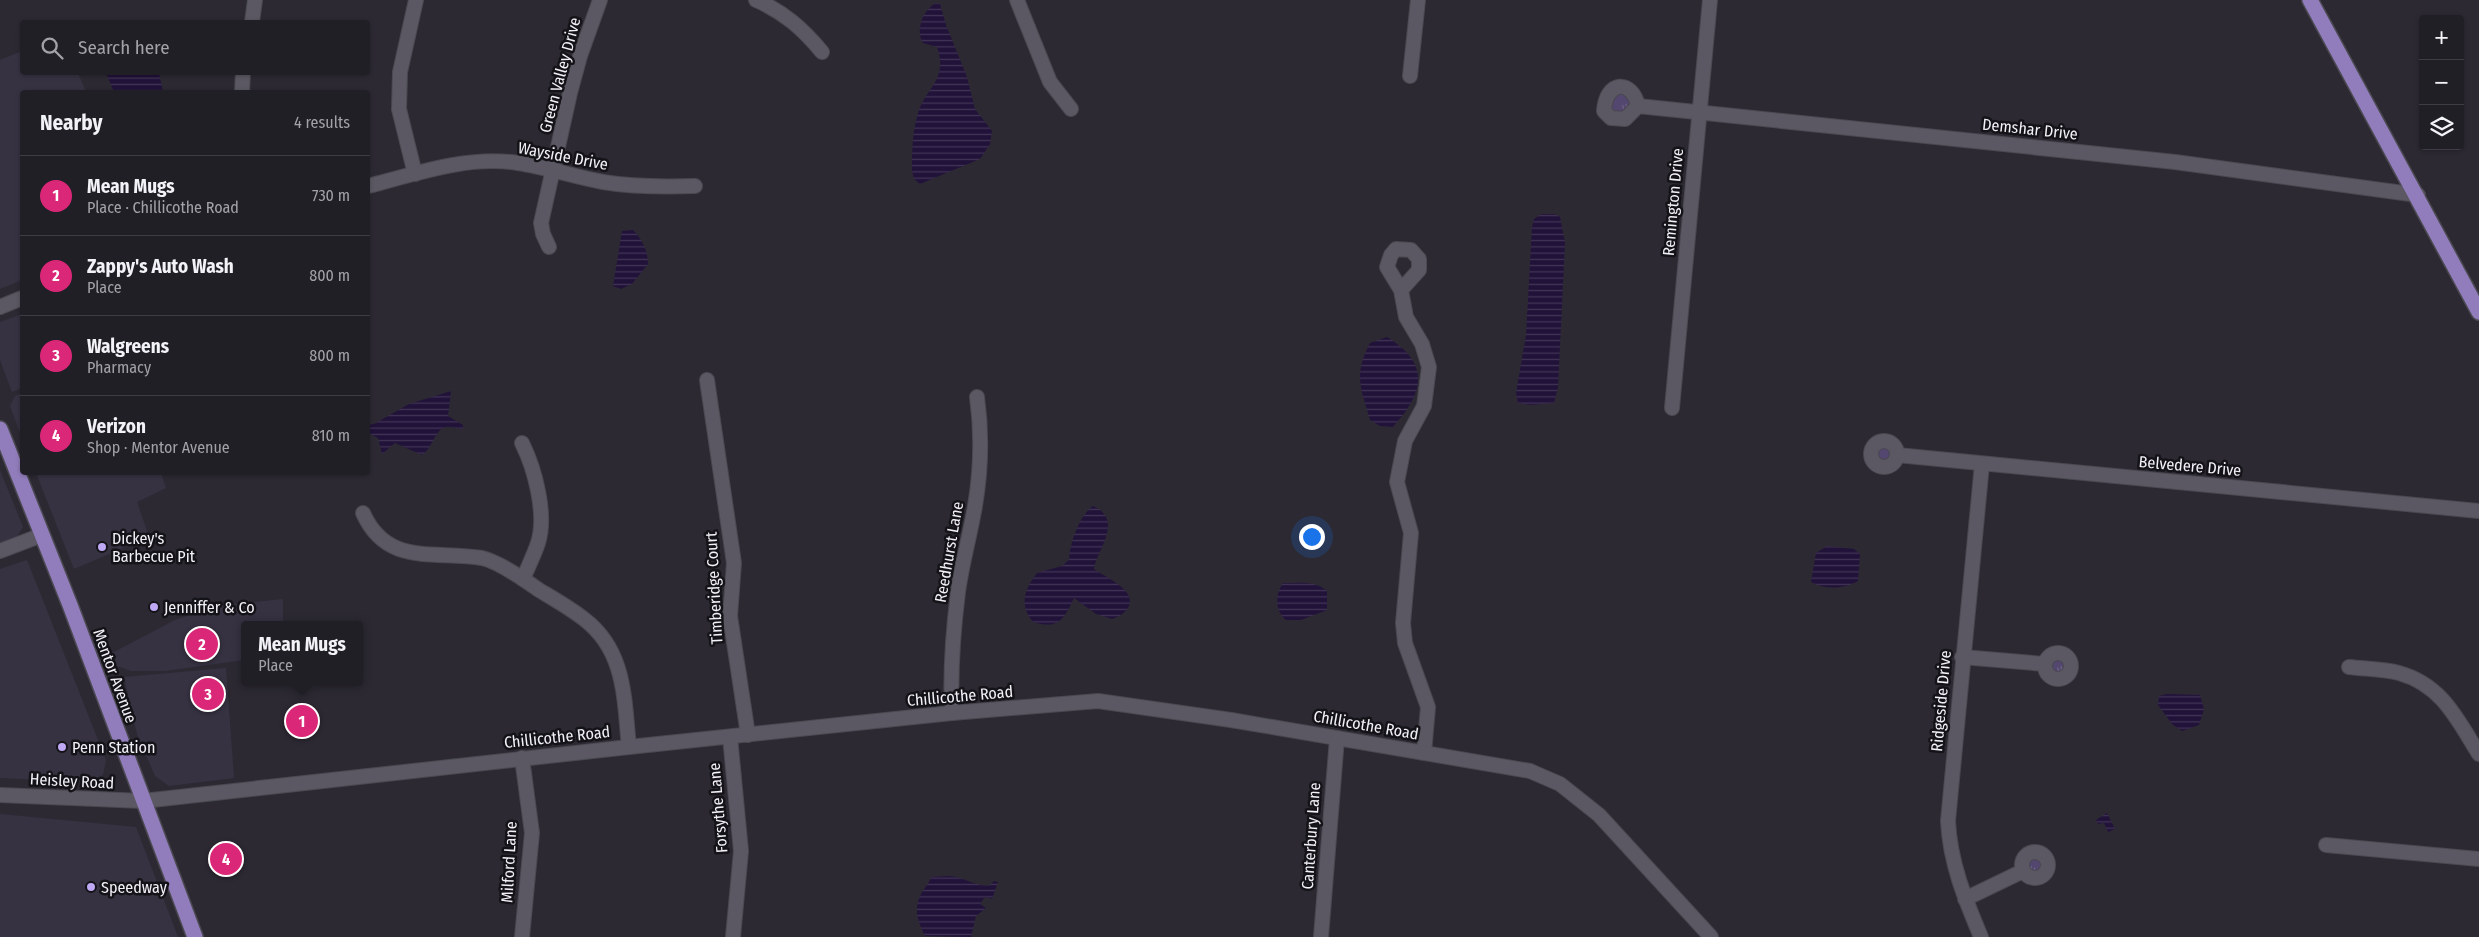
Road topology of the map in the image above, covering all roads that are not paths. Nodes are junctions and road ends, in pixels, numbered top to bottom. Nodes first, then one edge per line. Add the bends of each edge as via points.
1 (255, 0) edge
2 (416, 0) edge
3 (600, 0) edge
4 (756, 0) edge
5 (1017, 0) edge
6 (1418, 0) edge
7 (1710, 0) edge
8 (2310, 0) edge
9 (252, 20) edge
10 (822, 52) dead end
11 (243, 75) edge
12 (1410, 76) dead end
13 (242, 90) edge
14 (1638, 106) dead end
15 (1071, 109) dead end
16 (1699, 112) junction
17 (553, 172) junction
18 (414, 174) junction
19 (370, 185) edge
20 (694, 186) dead end
21 (2418, 196) junction
22 (549, 247) dead end
23 (1401, 290) dead end
24 (20, 299) edge
25 (0, 307) edge
26 (2479, 312) edge
27 (707, 380) dead end
28 (977, 397) dead end
29 (1672, 408) dead end
30 (0, 428) edge
31 (522, 443) dead end
32 (1897, 455) dead end
33 (1982, 464) junction
34 (2479, 511) edge
35 (363, 512) dead end
36 (42, 535) junction
37 (0, 551) edge
38 (523, 579) junction
39 (1962, 658) junction
40 (2045, 664) dead end
41 (2349, 667) dead end
42 (952, 713) junction
43 (748, 735) junction
44 (730, 737) junction
45 (1337, 738) junction
46 (629, 747) junction
47 (1424, 753) junction
48 (2479, 754) edge
49 (522, 758) junction
50 (0, 795) edge
51 (143, 801) junction
52 (2326, 845) dead end
53 (2479, 859) edge
54 (2023, 871) dead end
55 (1965, 899) junction
56 (195, 937) edge
57 (522, 937) edge
58 (733, 937) edge
59 (1321, 937) edge
60 (1711, 937) edge
61 (1981, 937) edge

1 - 9 street
2 - 18 street via 400,72 399,109
3 - 17 street, Green Valley Drive via 575,74
4 - 10 street via 789,18
5 - 15 street via 1050,82
6 - 12 street
7 - 16 street, Remington Drive
8 - 21 main road
11 - 13 street
14 - 16 street, Demshar Drive
16 - 21 street, Demshar Drive via 2175,162
16 - 29 street, Remington Drive
17 - 18 street, Wayside Drive via 517,163 490,162
17 - 20 street, Wayside Drive via 605,182 656,187
17 - 22 street, Green Valley Drive via 541,223
18 - 19 street, Wayside Drive
21 - 26 main road
23 - 47 street via 1406,317 1422,344 1429,367 1424,406 1404,442 1397,482 1411,533 1403,623 1405,643 1428,707
24 - 25 street
27 - 43 street, Timberidge Court via 734,563 730,616
28 - 42 street, Reedhurst Lane via 981,432 976,504 958,592
30 - 36 main road, Mentor Avenue
31 - 38 street via 532,463 542,517 539,541
32 - 33 street, Belvedere Drive
33 - 34 street, Belvedere Drive
33 - 39 street, Ridgeside Drive
35 - 38 street via 376,536 395,549 484,559
36 - 37 street
36 - 51 main road, Mentor Avenue
38 - 46 street via 584,619 605,639 622,678
39 - 40 street
39 - 55 street, Ridgeside Drive via 1948,821 1952,858
41 - 48 street via 2399,673 2426,684 2444,699
42 - 43 street, Chillicothe Road
42 - 45 street, Chillicothe Road via 1098,701
43 - 44 street, Chillicothe Road
44 - 46 street, Chillicothe Road
44 - 58 street, Forsythe Lane via 741,851
45 - 47 street, Chillicothe Road
45 - 59 street, Canterbury Lane
46 - 49 street, Chillicothe Road
47 - 60 street, Chillicothe Road via 1530,771 1560,784 1599,814
49 - 51 street, Chillicothe Road
49 - 57 street, Milford Lane via 532,833
50 - 51 street, Heisley Road
51 - 56 main road, Mentor Avenue
52 - 53 street
54 - 55 street
55 - 61 street, Ridgeside Drive

